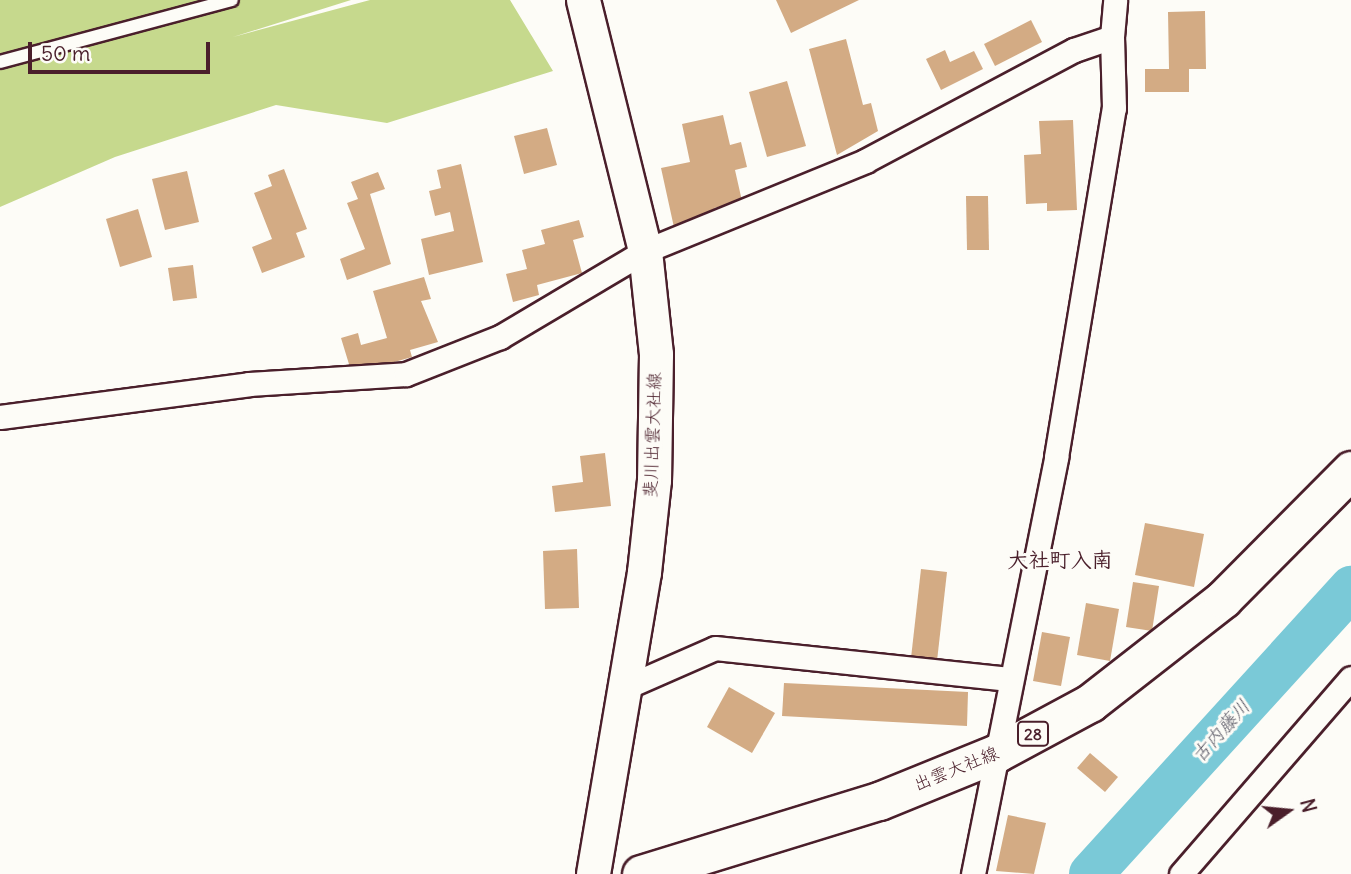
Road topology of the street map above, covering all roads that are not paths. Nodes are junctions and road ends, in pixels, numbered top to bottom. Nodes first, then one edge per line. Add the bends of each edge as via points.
1 (232, 0) edge
2 (583, 0) edge
3 (1115, 0) edge
4 (1112, 37) junction
5 (0, 62) edge
6 (645, 251) junction
7 (0, 417) edge
8 (1351, 470) edge
9 (1351, 678) edge
10 (1009, 679) junction
11 (624, 688) junction
12 (997, 753) junction
13 (593, 874) edge
14 (641, 874) edge
15 (973, 874) edge
16 (1181, 874) edge

1 - 5 lane
2 - 6 main road, 斐川出雲大社線
3 - 4 street
4 - 6 street via 1074,50 865,161
4 - 10 street via 1112,121 1056,457
6 - 7 street via 500,337 406,374 249,384
6 - 11 main road, 斐川出雲大社線 via 656,355 654,480
8 - 12 main road, 出雲大社線 / 28 via 1223,598 1090,703
9 - 16 street
10 - 11 street via 715,648
10 - 12 street
11 - 13 main road, 斐川出雲大社線
12 - 14 main road, 出雲大社線 / 28 via 879,801
12 - 15 street

